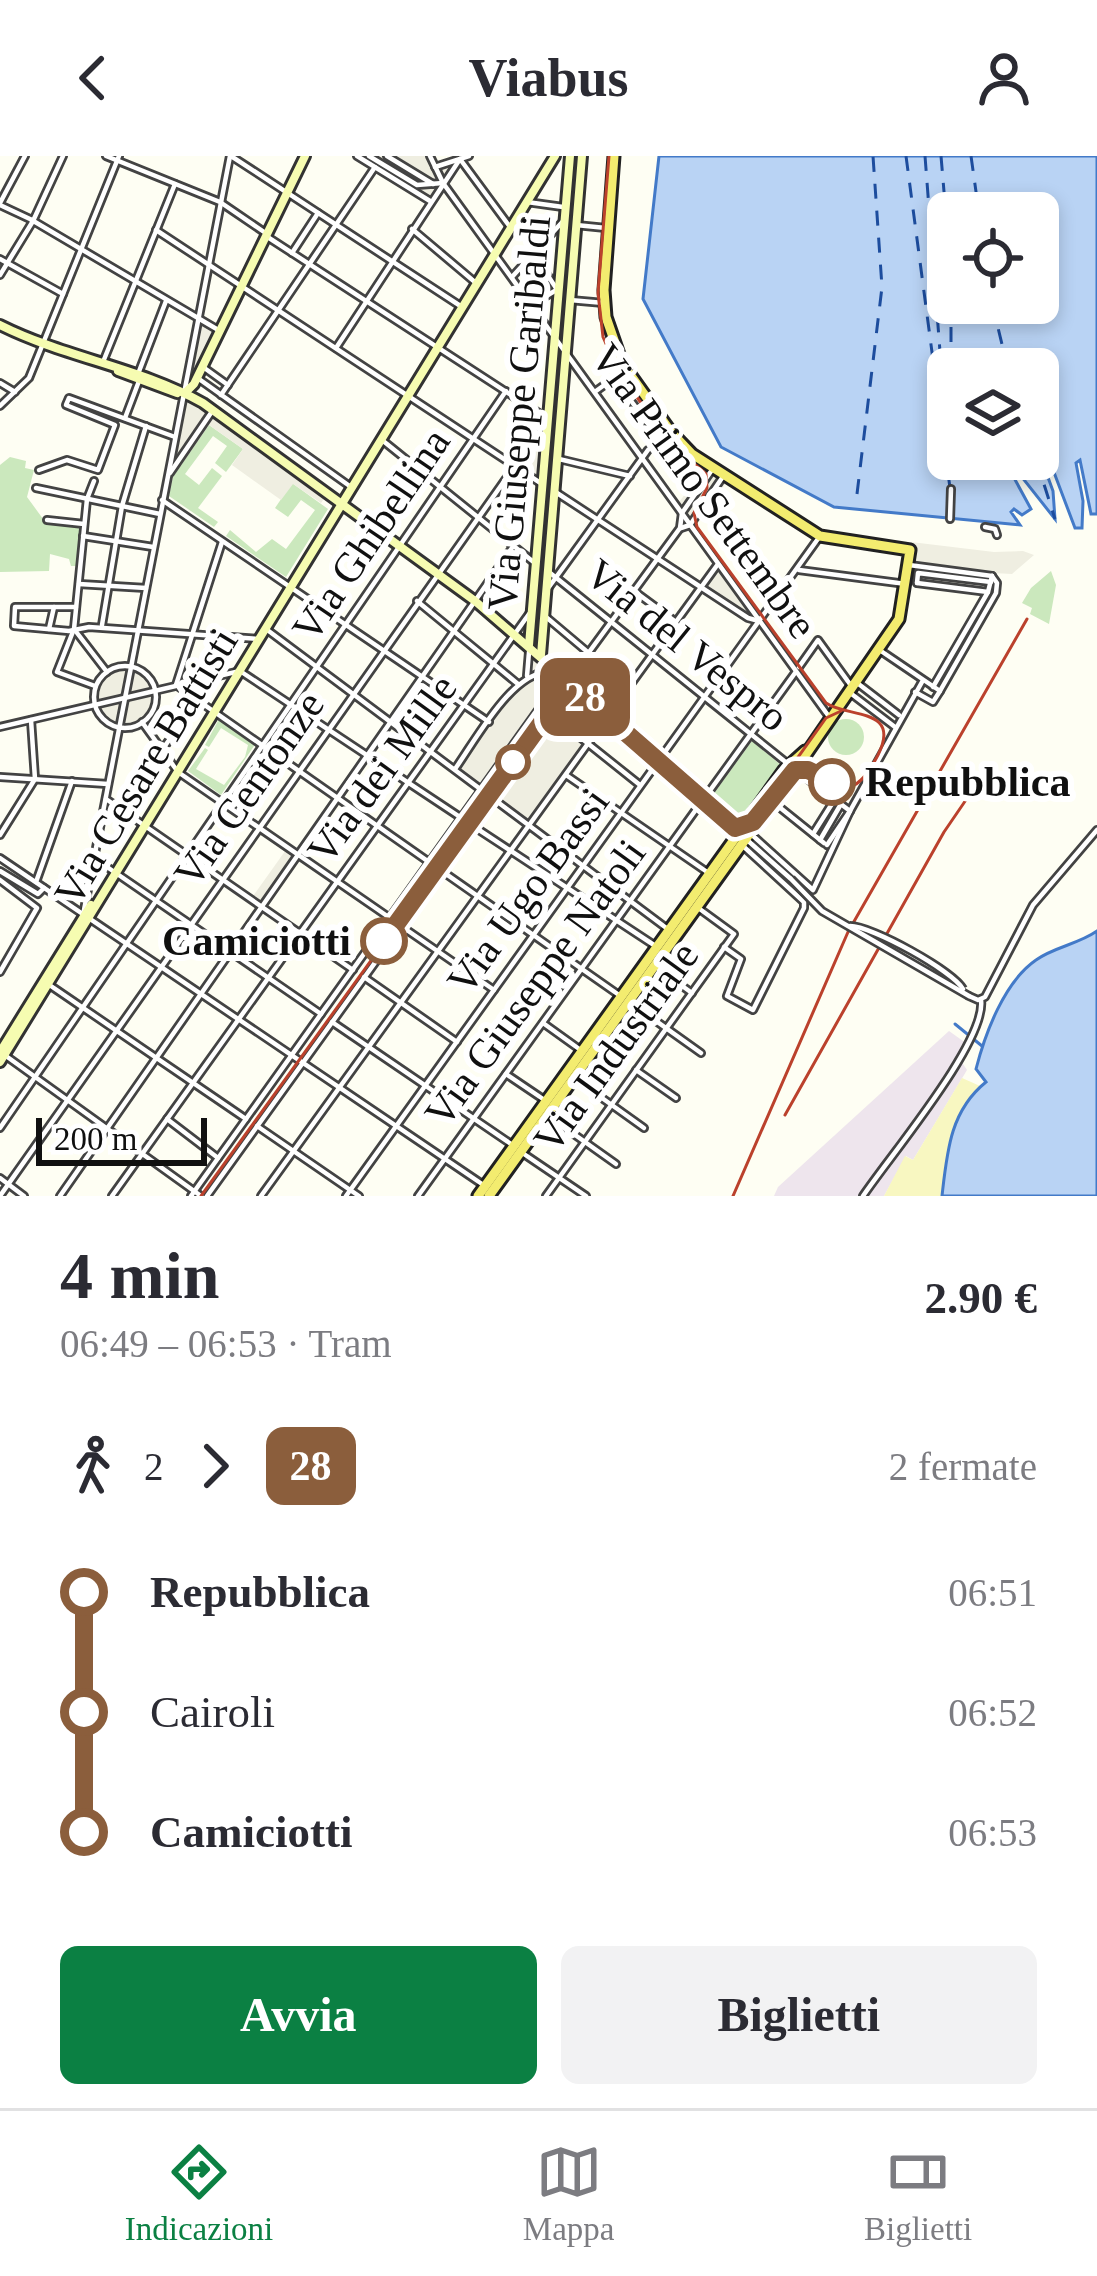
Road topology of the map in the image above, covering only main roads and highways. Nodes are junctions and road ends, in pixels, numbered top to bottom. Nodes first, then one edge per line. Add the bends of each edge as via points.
1 (305, 156) edge
2 (555, 156) edge
3 (571, 156) edge
4 (582, 156) edge
5 (614, 156) edge
6 (0, 325) edge
7 (185, 393) junction
8 (341, 502) junction
9 (289, 586) junction
10 (257, 639) junction
11 (529, 646) junction
12 (541, 657) junction
13 (792, 767) junction
14 (743, 838) junction
15 (86, 917) junction
16 (625, 999) junction
17 (4, 1037) edge
18 (2, 1056) edge
19 (517, 1149) junction
20 (489, 1193) edge

1 - 7 main road via 199,379
2 - 8 main road, Via Cesare Battisti
3 - 11 main road, Via Giuseppe Garibaldi
4 - 12 main road, Via Giuseppe Garibaldi
5 - 13 main road via 604,303 613,342 682,446 820,536 910,550 912,584 902,613
6 - 7 main road
7 - 8 main road
8 - 9 main road, Via Cesare Battisti
8 - 11 main road
9 - 10 main road, Via Cesare Battisti
9 - 10 main road, Via Cesare Battisti
10 - 15 main road, Via Cesare Battisti
11 - 12 main road
12 - 14 main road
13 - 14 main road
13 - 14 main road
14 - 16 main road
14 - 16 main road
15 - 17 main road, Via Cesare Battisti
15 - 18 main road, Via Cesare Battisti
16 - 19 main road
16 - 19 main road
17 - 18 main road, Via Cesare Battisti
19 - 20 main road

